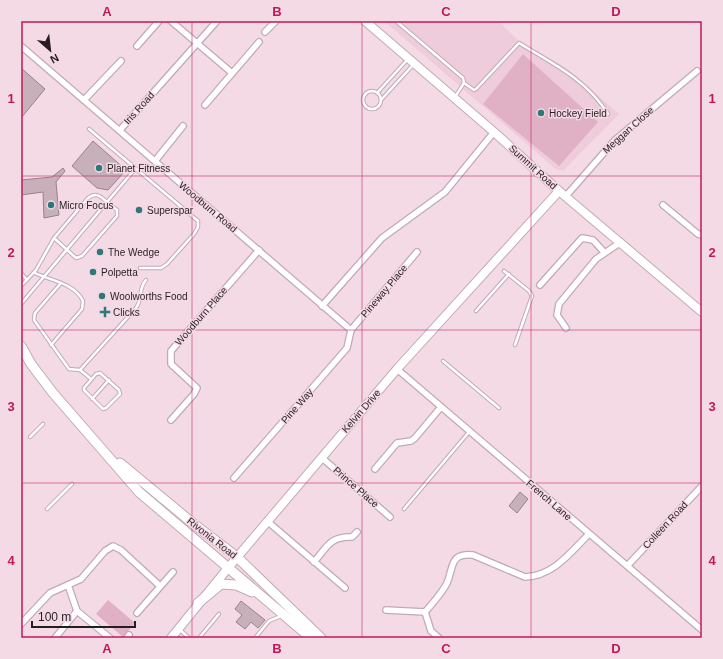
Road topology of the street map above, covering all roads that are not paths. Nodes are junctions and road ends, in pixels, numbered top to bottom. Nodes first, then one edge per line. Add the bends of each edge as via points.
1 (159, 21) edge
2 (172, 21) edge
3 (217, 21) edge
4 (276, 21) edge
5 (365, 21) edge
6 (396, 21) edge
7 (265, 32) dead end
8 (258, 42) dead end
9 (197, 43) junction
10 (21, 46) edge
11 (137, 46) dead end
12 (121, 61) dead end
13 (411, 61) junction
14 (696, 70) dead end
15 (232, 73) junction
16 (464, 82) junction
17 (377, 93) junction
18 (454, 98) junction
19 (84, 100) junction
20 (381, 100) junction
21 (205, 105) dead end
22 (608, 114) dead end
23 (183, 126) dead end
24 (89, 129) dead end
25 (120, 130) junction
26 (494, 132) junction
27 (155, 161) junction
28 (135, 169) junction
29 (562, 194) junction
30 (108, 202) junction
31 (663, 205) dead end
32 (702, 235) edge
33 (54, 238) junction
34 (621, 242) junction
35 (67, 248) junction
36 (259, 250) junction
37 (417, 252) dead end
38 (604, 252) junction
39 (140, 268) dead end
40 (504, 270) dead end
41 (34, 272) junction
42 (21, 274) edge
43 (509, 274) junction
44 (44, 278) junction
45 (27, 280) junction
46 (146, 280) dead end
47 (61, 283) junction
48 (540, 285) dead end
49 (21, 286) edge
50 (21, 304) edge
51 (322, 306) junction
52 (476, 311) dead end
53 (702, 312) edge
54 (566, 328) dead end
55 (351, 330) junction
56 (51, 345) junction
57 (515, 345) dead end
58 (21, 346) edge
59 (443, 361) dead end
60 (397, 369) junction
61 (80, 370) junction
62 (91, 379) junction
63 (108, 380) junction
64 (92, 399) junction
65 (441, 407) junction
66 (499, 408) dead end
67 (170, 420) dead end
68 (43, 424) dead end
69 (469, 432) junction
70 (30, 437) dead end
71 (99, 445) junction
72 (321, 457) junction
73 (375, 469) dead end
74 (234, 478) dead end
75 (72, 484) dead end
76 (702, 486) edge
77 (404, 508) dead end
78 (48, 509) dead end
79 (390, 517) dead end
80 (267, 521) junction
81 (357, 532) dead end
82 (588, 535) junction
83 (237, 557) junction
84 (314, 562) junction
85 (628, 565) junction
86 (228, 568) junction
87 (173, 572) dead end
88 (68, 585) junction
89 (160, 586) junction
90 (345, 588) dead end
91 (264, 598) junction
92 (198, 603) junction
93 (386, 610) dead end
94 (77, 611) junction
95 (426, 612) junction
96 (137, 613) dead end
97 (219, 614) dead end
98 (283, 615) junction
99 (21, 624) edge
100 (178, 629) junction
101 (702, 630) edge
102 (55, 638) edge
103 (110, 638) edge
104 (171, 638) edge
105 (189, 638) edge
106 (199, 638) edge
107 (255, 638) edge
108 (311, 638) edge
109 (321, 638) edge
110 (439, 638) edge

1 - 11 street
2 - 9 street
3 - 9 street, Iris Road
4 - 7 street
5 - 13 main road, Summit Road
6 - 16 lane via 462,76
8 - 15 street
9 - 15 street
9 - 25 street, Iris Road
10 - 19 street, Woodburn Road
12 - 19 street
13 - 17 lane
13 - 18 main road, Summit Road
13 - 20 lane
14 - 29 street, Meggan Close via 615,140
15 - 21 street
16 - 18 lane
16 - 22 lane via 476,89 519,43 573,76
17 - 20 lane
17 - 20 lane via 366,94 363,100 365,106 370,109 376,108
18 - 26 main road, Summit Road
19 - 25 street, Woodburn Road
23 - 27 street
24 - 28 lane
25 - 27 street, Woodburn Road
26 - 29 main road, Summit Road
26 - 51 street via 445,192 382,238
27 - 36 street, Woodburn Road
28 - 30 lane
28 - 39 lane via 195,217 198,223 194,234 167,264 161,268
29 - 34 main road, Summit Road
29 - 60 main road, Kelvin Drive
30 - 33 lane via 98,195 92,196
30 - 35 lane
30 - 35 lane via 118,211 116,218 80,257 76,258
31 - 32 street
33 - 35 lane
33 - 41 lane
34 - 38 street
34 - 53 main road, Summit Road
35 - 44 lane
36 - 51 street, Woodburn Road
36 - 67 street, Woodburn Place via 171,351 171,364 197,388
37 - 55 street, Pineway Place
38 - 48 street via 593,240 582,238
38 - 54 street via 559,304 557,315
40 - 43 lane
41 - 44 lane
41 - 45 lane
42 - 45 lane
43 - 52 lane
43 - 57 lane via 532,296
44 - 47 lane
44 - 50 lane
45 - 49 lane
46 - 61 lane via 142,285 140,301 136,308
47 - 56 lane via 35,313 34,318
47 - 56 lane via 80,296 83,308
51 - 55 street, Woodburn Road
55 - 74 street, Pine Way via 344,351
56 - 61 lane via 69,369
58 - 71 main road, Rivonia Road via 53,393
59 - 66 lane
60 - 65 street, French Lane
60 - 72 main road, Kelvin Drive
61 - 62 lane
62 - 63 lane via 100,373
62 - 64 lane via 84,388
63 - 64 lane
63 - 64 lane via 120,390 120,394 103,409
65 - 69 street, French Lane
65 - 73 street via 412,440 398,443
68 - 70 lane
69 - 77 lane
69 - 82 street, French Lane
71 - 83 main road, Rivonia Road
71 - 86 main road, Rivonia Road via 139,492
72 - 79 street, Prince Place
72 - 80 main road, Kelvin Drive
75 - 78 lane
76 - 85 street, Colleen Road
80 - 83 main road, Kelvin Drive
80 - 84 street
81 - 84 street via 352,537 342,536 332,541
82 - 85 street, French Lane
82 - 95 street via 559,565 533,576 525,577 473,555 459,556 453,562 446,583
83 - 86 main road, Kelvin Drive
83 - 109 main road, Rivonia Road
84 - 90 street
85 - 101 street, French Lane
86 - 91 main road, Rivonia Road
86 - 92 main road, Kelvin Drive
87 - 89 street
88 - 89 street via 84,577 105,551 113,546 121,550
88 - 94 street
88 - 99 street via 50,592
89 - 96 street
91 - 92 main road via 241,587 225,583
91 - 98 main road, Rivonia Road
92 - 100 main road, Kelvin Drive
93 - 95 street
94 - 102 street
94 - 103 street
95 - 110 street via 432,631
97 - 106 lane
98 - 107 lane via 269,621
98 - 108 main road, Rivonia Road
100 - 104 main road, Kelvin Drive
100 - 105 lane

